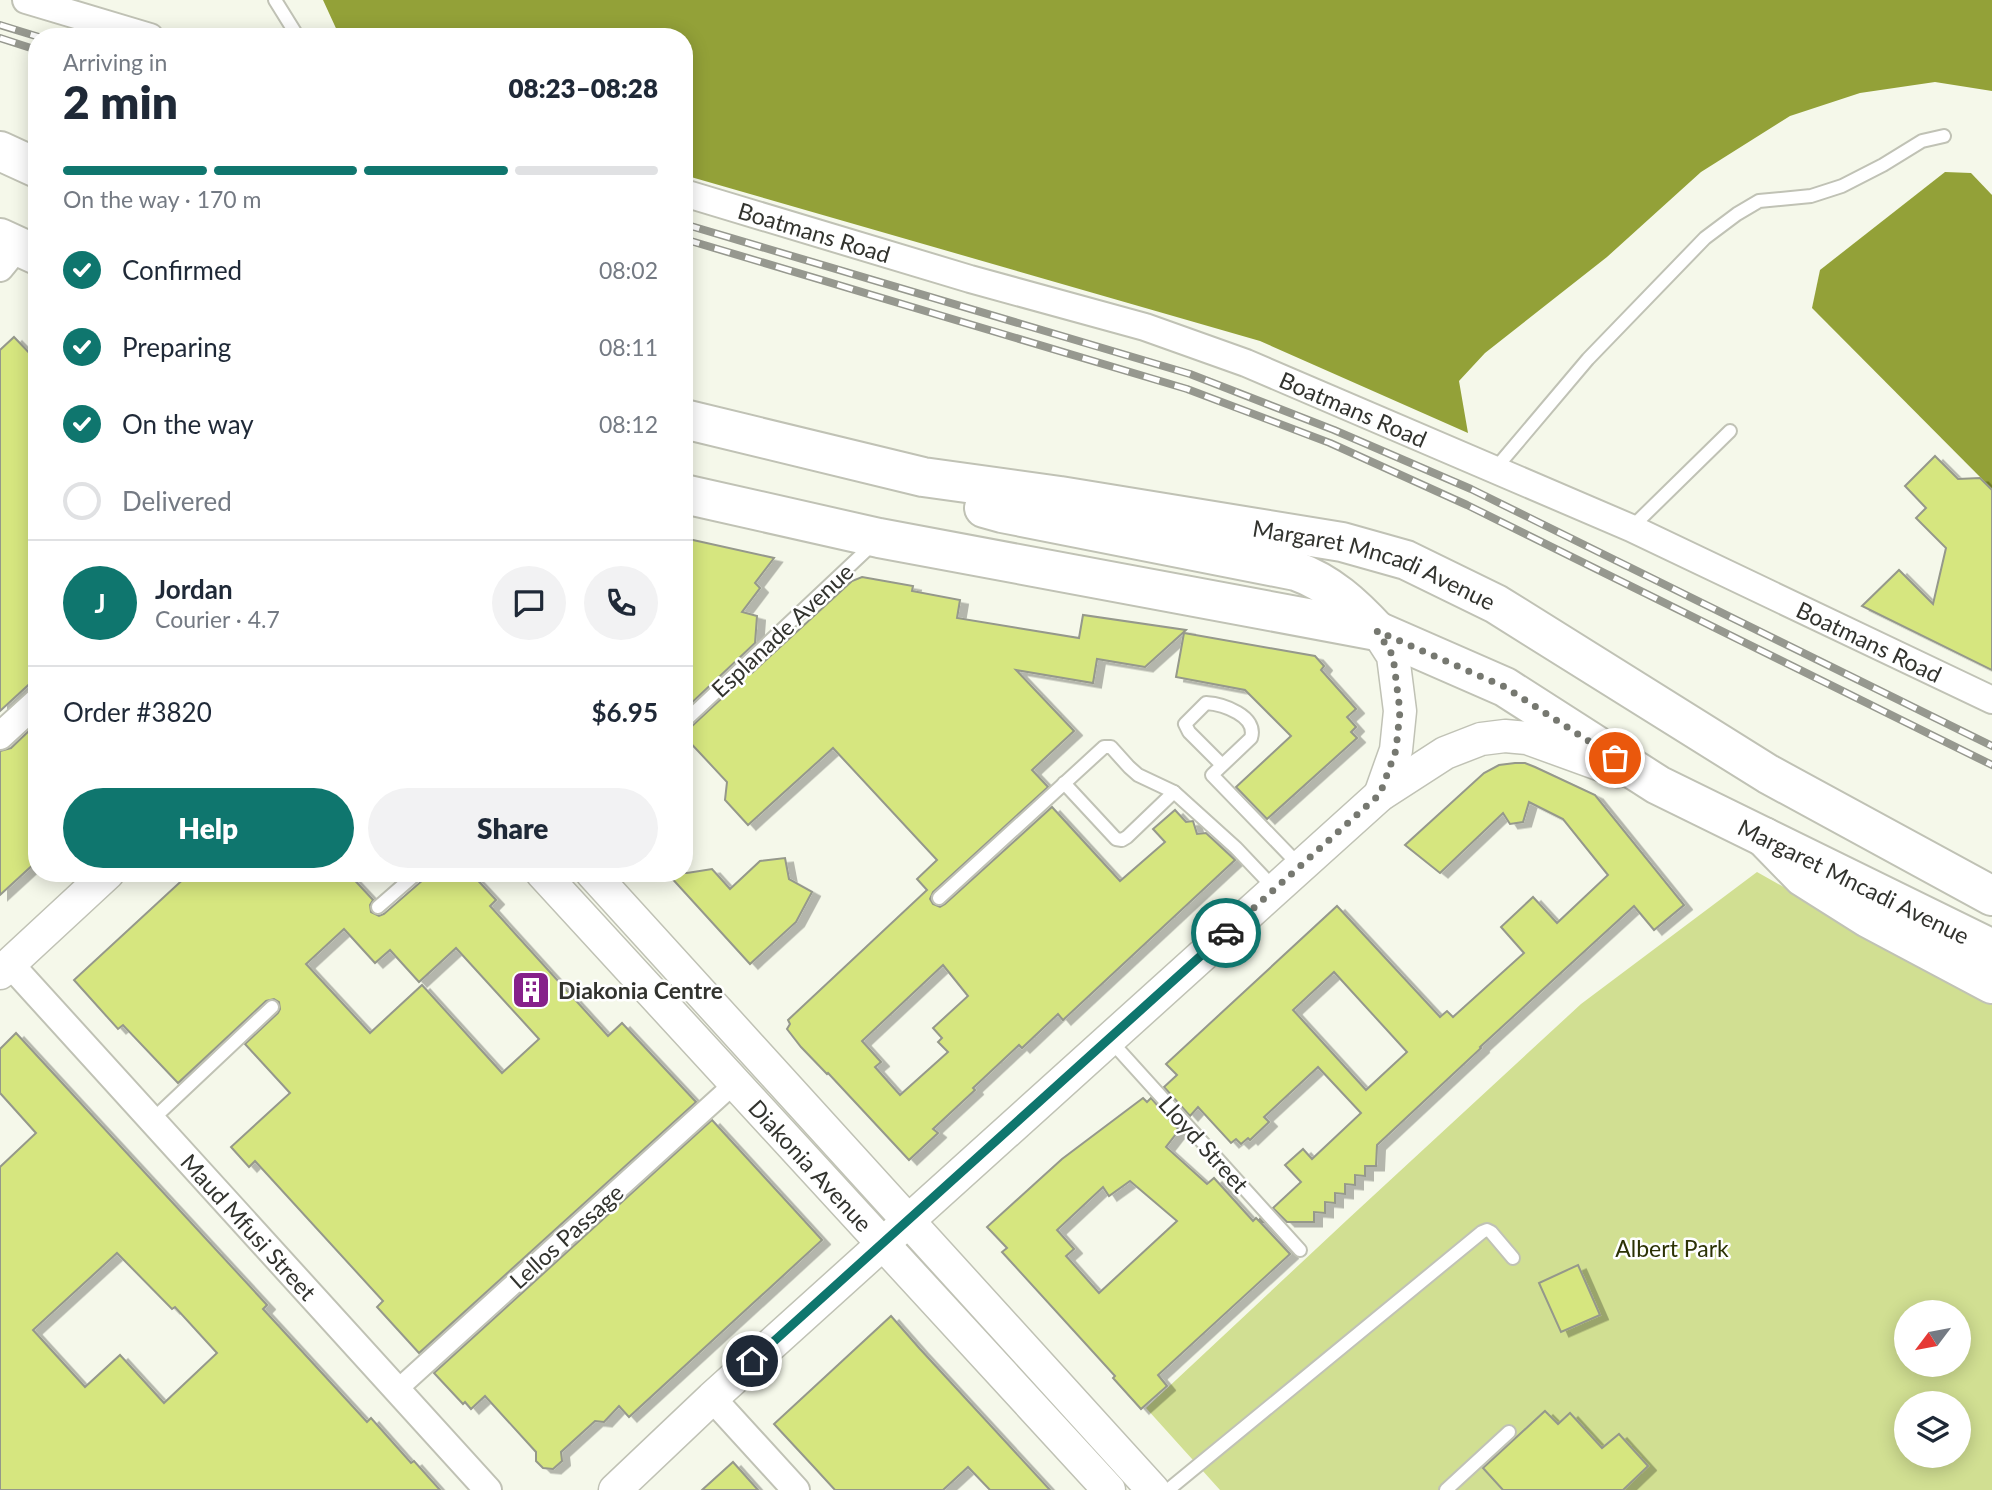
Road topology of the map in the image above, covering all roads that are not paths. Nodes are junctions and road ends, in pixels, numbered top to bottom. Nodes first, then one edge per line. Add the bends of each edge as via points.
1 (26, 0) edge
2 (275, 0) edge
3 (120, 28) edge
4 (292, 28) edge
5 (1944, 136) dead end
6 (0, 151) edge
7 (28, 164) edge
8 (693, 196) edge
9 (693, 421) edge
10 (1730, 431) dead end
11 (1495, 470) junction
12 (923, 477) junction
13 (693, 496) edge
14 (1631, 528) junction
15 (879, 538) junction
16 (1377, 631) junction
17 (1992, 700) edge
18 (28, 710) edge
19 (693, 714) edge
20 (0, 736) edge
21 (1222, 765) junction
22 (1064, 783) junction
23 (1658, 785) junction
24 (1174, 792) junction
25 (1380, 794) junction
26 (1764, 837) junction
27 (1300, 866) junction
28 (98, 882) edge
29 (406, 882) edge
30 (550, 882) edge
31 (600, 882) edge
32 (1275, 889) junction
33 (1992, 896) edge
34 (939, 898) dead end
35 (378, 906) dead end
36 (1992, 949) edge
37 (5, 968) edge
38 (1992, 984) edge
39 (272, 1007) dead end
40 (732, 1027) junction
41 (1109, 1038) junction
42 (705, 1051) junction
43 (734, 1083) junction
44 (152, 1120) junction
45 (908, 1221) junction
46 (882, 1244) junction
47 (1300, 1250) dead end
48 (1513, 1258) dead end
49 (398, 1389) junction
50 (712, 1398) junction
51 (1073, 1403) junction
52 (1049, 1425) junction
53 (1509, 1432) dead end
54 (488, 1490) edge
55 (615, 1490) edge
56 (796, 1490) edge
57 (1109, 1490) edge
58 (1153, 1490) edge
59 (1168, 1490) edge
60 (1446, 1490) edge

1 - 3 street
2 - 4 lane
5 - 11 lane via 1922,141 1842,186 1811,196 1759,201 1737,214 1705,238 1588,359
6 - 7 main road
8 - 11 street, Boatmans Road via 1145,327 1246,363
9 - 12 main road, Margaret Mncadi Avenue
10 - 14 lane
11 - 14 street, Boatmans Road
12 - 16 main road via 974,505 1002,513 1311,576 1334,589
12 - 33 main road, Margaret Mncadi Avenue via 1342,542 1405,560 1496,604 1768,774
13 - 15 main road, Margaret Mncadi Avenue
14 - 17 street, Boatmans Road
15 - 16 main road, Margaret Mncadi Avenue
15 - 19 lane, Esplanade Avenue
16 - 23 main road, Margaret Mncadi Avenue via 1505,687
16 - 25 street via 1393,656 1400,711 1396,750
18 - 20 street
21 - 21 lane via 1185,724 1206,703 1245,717 1252,728 1251,738
21 - 27 lane via 1212,775
22 - 24 lane via 1108,746 1138,775
22 - 24 lane via 1119,840
22 - 34 lane
23 - 25 street via 1527,738 1505,736 1481,739 1445,753
23 - 26 main road, Margaret Mncadi Avenue
24 - 32 lane
25 - 27 street
26 - 36 main road, Margaret Mncadi Avenue
26 - 38 main road via 1803,877 1868,918
27 - 32 street
28 - 37 street
29 - 35 lane
30 - 42 street, Diakonia Avenue
31 - 40 street, Diakonia Avenue
32 - 41 street
37 - 44 street, Maud Mfusi Street
39 - 44 lane
40 - 42 street
40 - 45 street, Diakonia Avenue
41 - 45 street
41 - 47 lane, Lloyd Street
42 - 43 street, Diakonia Avenue
43 - 46 street, Diakonia Avenue
43 - 49 street, Lellos Passage
44 - 49 street, Maud Mfusi Street
45 - 46 street
45 - 51 street, Diakonia Avenue
46 - 50 street
46 - 52 street, Diakonia Avenue
48 - 59 lane via 1492,1232 1482,1232
49 - 54 street, Maud Mfusi Street
50 - 55 street
50 - 56 street
51 - 52 street
51 - 58 street, Diakonia Avenue
52 - 57 street, Diakonia Avenue
53 - 60 lane

